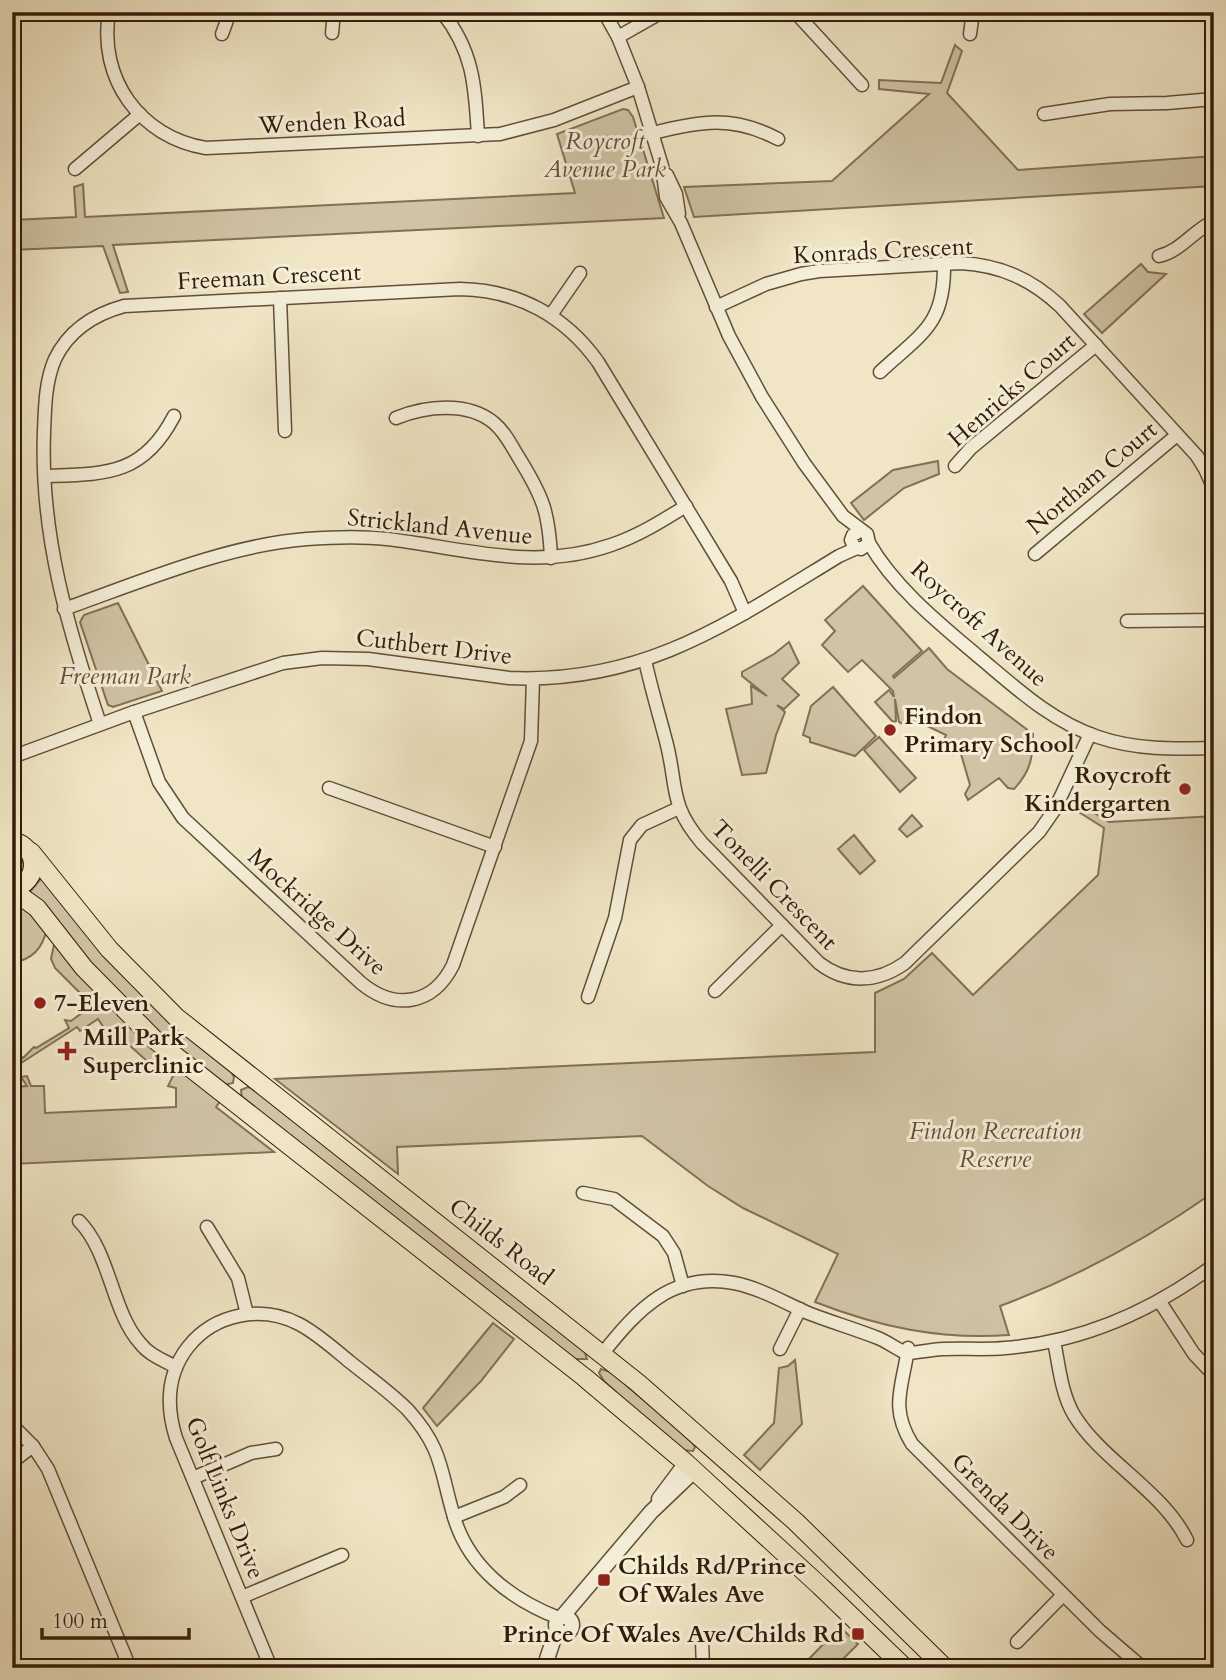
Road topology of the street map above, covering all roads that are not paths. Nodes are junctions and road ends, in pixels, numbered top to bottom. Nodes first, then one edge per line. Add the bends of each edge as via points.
1 (109, 12) edge
2 (230, 12) edge
3 (334, 12) edge
4 (442, 12) edge
5 (604, 12) edge
6 (662, 12) edge
7 (795, 12) edge
8 (973, 12) edge
9 (332, 33) dead end
10 (222, 34) dead end
11 (970, 34) dead end
12 (618, 37) junction
13 (862, 85) dead end
14 (638, 87) junction
15 (1214, 99) edge
16 (141, 114) junction
17 (1044, 114) dead end
18 (653, 134) junction
19 (478, 136) junction
20 (778, 139) dead end
21 (75, 169) dead end
22 (1214, 221) edge
23 (1159, 256) dead end
24 (944, 263) junction
25 (580, 273) dead end
26 (279, 298) junction
27 (716, 307) junction
28 (551, 314) junction
29 (1096, 345) junction
30 (880, 372) dead end
31 (174, 416) dead end
32 (396, 418) dead end
33 (285, 431) dead end
34 (1177, 435) junction
35 (955, 466) dead end
36 (45, 476) junction
37 (1214, 489) edge
38 (686, 506) junction
39 (858, 542) junction
40 (1035, 554) dead end
41 (551, 558) junction
42 (64, 609) junction
43 (748, 611) junction
44 (1214, 620) edge
45 (1127, 621) dead end
46 (642, 662) junction
47 (533, 679) junction
48 (134, 712) junction
49 (100, 724) junction
50 (1087, 732) junction
51 (1214, 748) edge
52 (12, 757) edge
53 (330, 788) dead end
54 (679, 808) junction
55 (12, 831) edge
56 (23, 846) edge
57 (495, 847) junction
58 (12, 889) edge
59 (782, 925) junction
60 (715, 991) dead end
61 (589, 996) dead end
62 (247, 1075) junction
63 (228, 1098) junction
64 (583, 1193) dead end
65 (79, 1221) dead end
66 (207, 1227) dead end
67 (1214, 1265) edge
68 (683, 1286) junction
69 (1160, 1302) junction
70 (800, 1309) junction
71 (247, 1314) junction
72 (1054, 1341) junction
73 (780, 1349) dead end
74 (908, 1351) junction
75 (603, 1353) junction
76 (176, 1367) junction
77 (1214, 1375) edge
78 (584, 1377) junction
79 (12, 1425) edge
80 (33, 1446) junction
81 (710, 1446) junction
82 (276, 1449) dead end
83 (12, 1462) edge
84 (690, 1467) junction
85 (193, 1478) junction
86 (520, 1485) dead end
87 (454, 1517) junction
88 (1187, 1540) dead end
89 (342, 1555) dead end
90 (1063, 1595) junction
91 (242, 1597) junction
92 (886, 1609) junction
93 (562, 1624) junction
94 (702, 1642) dead end
95 (1017, 1642) dead end
96 (547, 1661) edge
97 (130, 1668) edge
98 (271, 1668) edge
99 (703, 1668) edge
100 (905, 1668) edge
101 (936, 1668) edge
102 (945, 1668) edge
103 (1143, 1668) edge

1 - 16 street, Wenden Road via 106,43 112,70
2 - 10 street
3 - 9 street
4 - 19 street via 469,60
5 - 12 street, Roycroft Avenue
6 - 12 street
7 - 13 street
8 - 11 street
12 - 14 street, Roycroft Avenue
14 - 18 street, Roycroft Avenue
14 - 19 street, Wenden Road via 533,127
15 - 17 street via 1110,104
16 - 19 street, Wenden Road via 171,138 206,148
16 - 21 street
18 - 20 street via 716,121 754,127
18 - 27 street, Roycroft Avenue via 666,197
22 - 23 street
24 - 27 street, Konrads Crescent via 801,274
24 - 29 street, Konrads Crescent via 994,267 1026,279
24 - 30 street via 944,292 936,316
25 - 28 street
26 - 28 street, Freeman Crescent via 479,289 510,295
26 - 33 street
26 - 36 street, Freeman Crescent via 124,306 86,321 62,347 51,370
27 - 39 street, Roycroft Avenue via 784,433
28 - 38 street, Freeman Crescent via 594,356
29 - 34 street, Konrads Crescent
29 - 35 street, Henricks Court
31 - 36 street via 157,445 130,464 101,472
32 - 41 street via 419,410 462,409 481,414 496,425 543,500
34 - 37 street, Konrads Crescent via 1201,462
34 - 40 street, Northam Court
36 - 42 street, Freeman Crescent via 49,535
38 - 41 street, Strickland Avenue via 621,542
38 - 43 street, Freeman Crescent via 741,591
39 - 43 street, Cuthbert Drive
39 - 50 street, Roycroft Avenue via 939,622 1024,694
41 - 42 street, Strickland Avenue via 513,558 384,539 305,539 228,553
42 - 49 street, Freeman Crescent
43 - 46 street, Cuthbert Drive
44 - 45 street
46 - 47 street, Cuthbert Drive via 595,673
46 - 54 street, Tonelli Crescent via 667,742
47 - 48 street, Cuthbert Drive via 368,659 322,659 259,669
47 - 57 street, Mockridge Drive via 531,741
48 - 49 street, Cuthbert Drive
48 - 57 street, Mockridge Drive via 159,782 183,818 362,983 386,998 423,996 448,975
49 - 52 street, Cuthbert Drive
50 - 51 street, Roycroft Avenue via 1150,748
50 - 59 street, Tonelli Crescent via 1055,809 1039,832 897,968 859,980 835,974
53 - 57 street
54 - 59 street, Tonelli Crescent via 702,843
54 - 61 street via 642,825 629,840 615,918
55 - 56 main road, Childs Road
56 - 58 main road via 34,868 26,883
56 - 62 main road, Childs Road via 132,975
58 - 63 main road via 37,908 131,1018
59 - 60 street
62 - 63 main road
62 - 75 main road, Childs Road
63 - 78 main road
64 - 68 street via 614,1199 663,1236 674,1253
65 - 76 street via 93,1239 134,1335 146,1350
66 - 71 street via 238,1278
67 - 69 street
68 - 70 street via 736,1283
68 - 75 street via 660,1295 639,1311
69 - 72 street via 1110,1325
69 - 77 street via 1188,1346
70 - 73 street
70 - 74 street
71 - 76 street, Golf Links Drive via 208,1328
71 - 87 street, Golf Links Drive via 276,1315 301,1325 408,1409 438,1453
72 - 74 street via 993,1349
72 - 88 street via 1074,1415 1172,1516
74 - 90 street, Grenda Drive via 898,1398 901,1422 912,1444
75 - 78 main road
75 - 81 main road, Childs Road
76 - 85 street, Golf Links Drive via 169,1411
78 - 84 main road
79 - 80 street
80 - 83 street
80 - 97 street via 48,1469
81 - 84 main road
81 - 92 main road, Childs Road
82 - 85 street via 251,1453
84 - 93 street via 660,1496
84 - 100 main road
85 - 91 street, Golf Links Drive
86 - 87 street
87 - 93 street, Golf Links Drive via 482,1568 505,1590
89 - 91 street
90 - 95 street
90 - 103 street, Grenda Drive
91 - 98 street, Golf Links Drive
92 - 101 main road
92 - 102 main road, Childs Road
93 - 96 street
94 - 99 street

